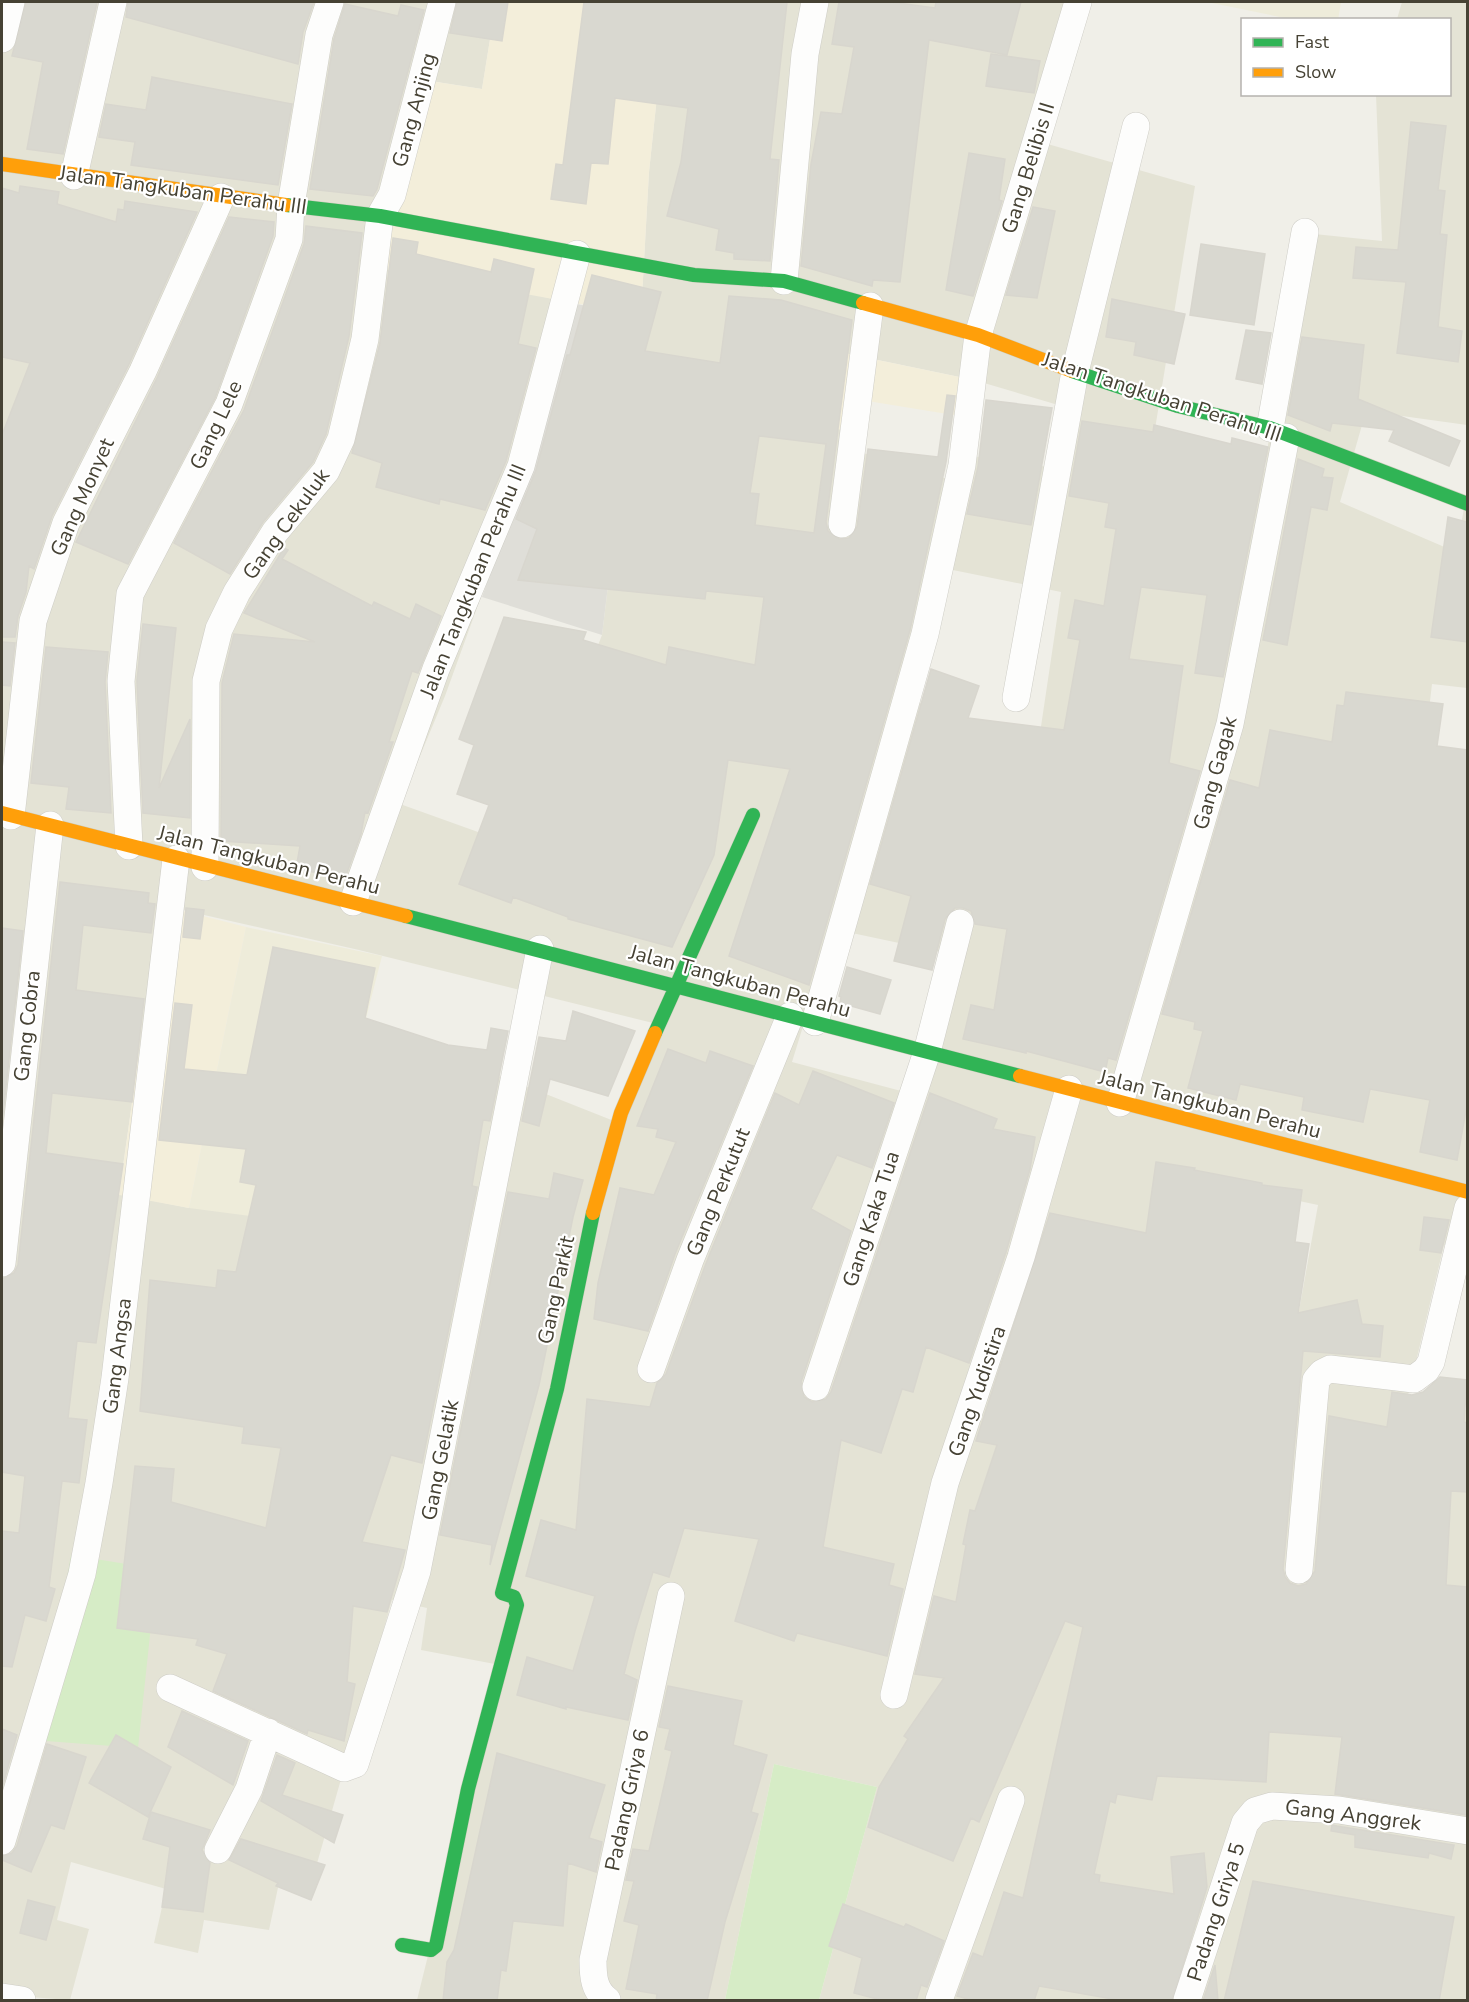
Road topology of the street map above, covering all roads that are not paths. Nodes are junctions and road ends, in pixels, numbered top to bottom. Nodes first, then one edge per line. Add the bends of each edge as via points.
1 (11, 2) edge
2 (113, 2) edge
3 (330, 2) edge
4 (442, 2) edge
5 (815, 2) edge
6 (1078, 2) edge
7 (2, 39) edge
8 (1136, 126) dead end
9 (2, 164) edge
10 (74, 176) junction
11 (221, 197) junction
12 (291, 205) junction
13 (380, 216) junction
14 (1305, 232) dead end
15 (577, 254) junction
16 (784, 281) junction
17 (870, 306) junction
18 (978, 335) junction
19 (1075, 372) junction
20 (1278, 432) junction
21 (1467, 504) edge
22 (842, 524) dead end
23 (1016, 698) dead end
24 (6, 815) edge
25 (753, 815) dead end
26 (50, 825) junction
27 (129, 846) junction
28 (176, 859) junction
29 (205, 867) junction
30 (353, 902) junction
31 (960, 923) dead end
32 (540, 949) junction
33 (675, 985) junction
34 (802, 1019) junction
35 (927, 1052) junction
36 (1069, 1089) junction
37 (1120, 1103) junction
38 (1467, 1191) edge
39 (2, 1263) edge
40 (651, 1369) dead end
41 (816, 1387) dead end
42 (1299, 1570) dead end
43 (671, 1596) dead end
44 (170, 1688) dead end
45 (894, 1695) dead end
46 (268, 1732) junction
47 (1011, 1800) dead end
48 (1245, 1823) joint
49 (1467, 1831) edge
50 (2, 1841) edge
51 (218, 1850) dead end
52 (402, 1944) dead end
53 (2, 1997) edge
54 (22, 2001) edge
55 (607, 2001) edge
56 (939, 2001) edge
57 (1187, 2001) edge

1 - 7 street
2 - 10 street
3 - 12 street, Gang Lele via 319,34
4 - 13 street, Gang Anjing via 392,195
5 - 16 street via 805,54
6 - 18 street, Gang Belibis II
8 - 19 street
9 - 10 street, Jalan Tangkuban Perahu III
10 - 11 street, Jalan Tangkuban Perahu III
11 - 12 street, Jalan Tangkuban Perahu III
11 - 24 street, Gang Monyet via 143,371 66,523 33,621
12 - 13 street, Jalan Tangkuban Perahu III
12 - 27 street, Gang Lele via 289,239 229,404 130,594 122,681
13 - 15 street, Jalan Tangkuban Perahu III
13 - 29 street, Gang Cekuluk via 365,339 342,439 326,471 275,532 219,629 206,681
14 - 20 street, Gang Gagak
15 - 16 street, Jalan Tangkuban Perahu III via 694,275
15 - 30 street, Jalan Tangkuban Perahu III via 521,466 436,669
16 - 17 street, Jalan Tangkuban Perahu III
17 - 18 street, Jalan Tangkuban Perahu III
17 - 22 street
18 - 19 street, Jalan Tangkuban Perahu III
18 - 34 street, Gang Belibis II via 962,465 925,634
19 - 20 street, Jalan Tangkuban Perahu III via 1178,406
19 - 23 street
20 - 21 street, Jalan Tangkuban Perahu III
20 - 37 street, Gang Gagak via 1230,724
24 - 26 street, Jalan Tangkuban Perahu
25 - 33 street
26 - 27 street, Jalan Tangkuban Perahu
26 - 39 street, Gang Cobra
27 - 28 street, Jalan Tangkuban Perahu
28 - 29 street, Jalan Tangkuban Perahu
28 - 50 street, Gang Angsa via 115,1378 99,1483 82,1574
29 - 30 street, Jalan Tangkuban Perahu
30 - 32 street, Jalan Tangkuban Perahu
31 - 35 street, Gang Kaka Tua
32 - 33 street, Jalan Tangkuban Perahu
32 - 46 street, Gang Gelatik via 417,1571 355,1764 344,1768
33 - 34 street, Jalan Tangkuban Perahu
33 - 52 street, Gang Parkit via 621,1113 591,1221 557,1389 502,1593 514,1597 517,1605 468,1789 436,1946 431,1950
34 - 35 street, Jalan Tangkuban Perahu
34 - 40 street, Gang Perkutut via 690,1260
35 - 36 street, Jalan Tangkuban Perahu
35 - 41 street, Gang Kaka Tua
36 - 37 street, Jalan Tangkuban Perahu
36 - 45 street, Gang Yudistira via 1022,1257 945,1483
37 - 38 street, Jalan Tangkuban Perahu
38 - 42 street via 1431,1362 1426,1370 1414,1379 1330,1369 1316,1380
43 - 55 street, Padang Griya 6 via 593,1960 594,1984
44 - 46 street, Gang Gelatik
46 - 51 street via 249,1789
47 - 56 street
48 - 49 street, Gang Anggrek via 1255,1811 1272,1806 1339,1810
48 - 57 street, Padang Griya 5
53 - 54 street

